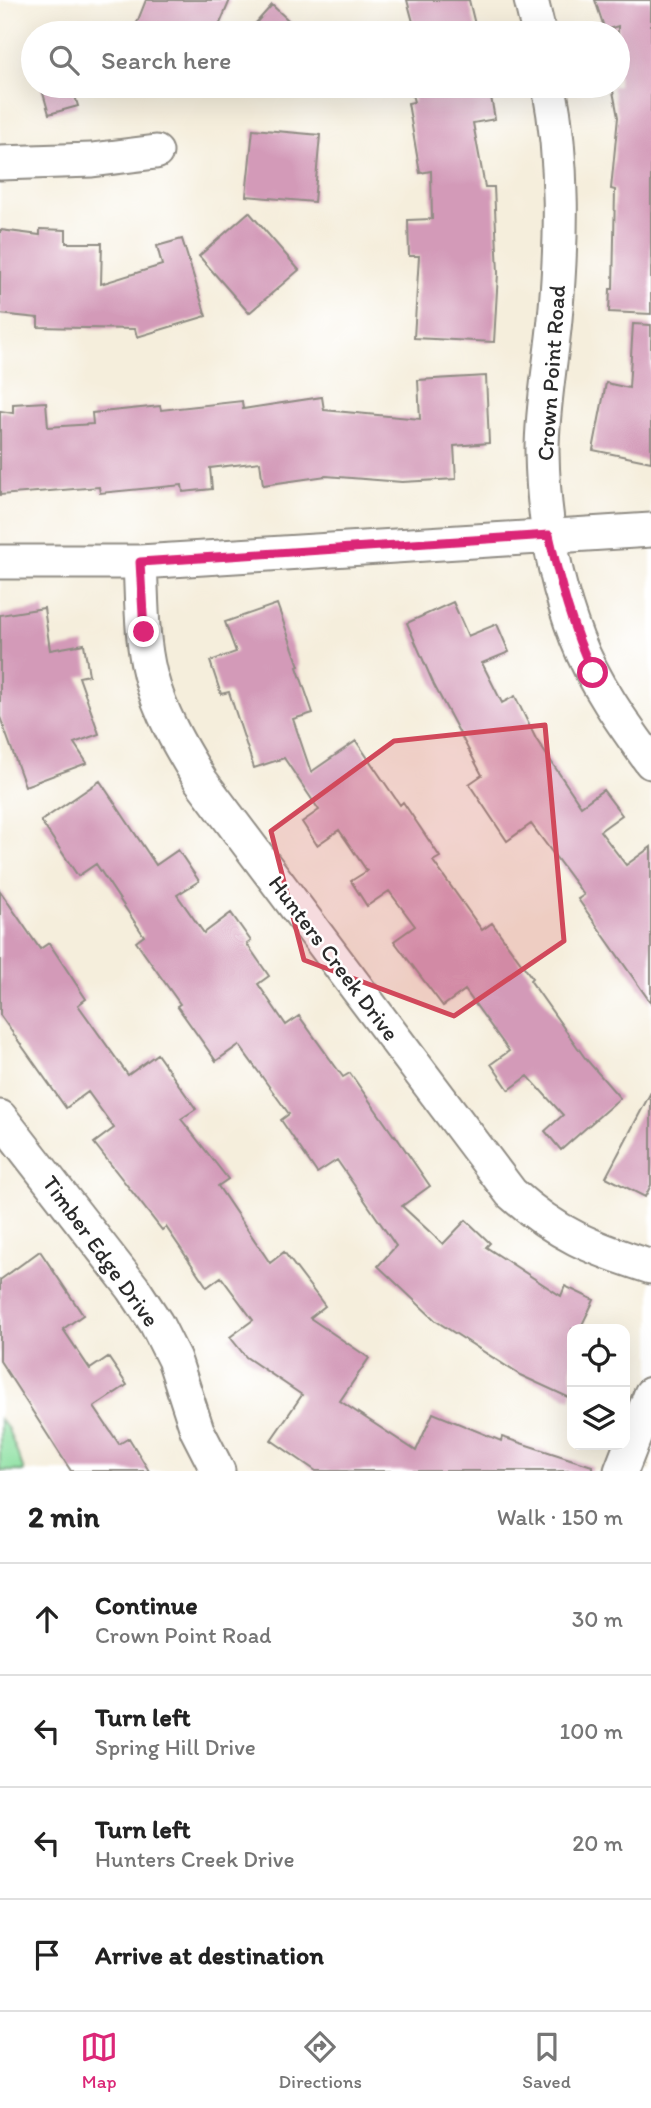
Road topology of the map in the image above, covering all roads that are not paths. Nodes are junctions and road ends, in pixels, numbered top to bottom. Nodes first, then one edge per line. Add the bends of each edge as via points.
1 (531, 0) edge
2 (536, 21) edge
3 (551, 98) edge
4 (156, 152) dead end
5 (0, 163) edge
6 (651, 530) edge
7 (549, 535) junction
8 (0, 562) edge
9 (140, 562) junction
10 (651, 762) edge
11 (0, 1117) edge
12 (651, 1267) edge
13 (651, 1394) edge
14 (218, 1471) edge
15 (621, 1471) edge

1 - 2 street
3 - 7 street, Crown Point Road via 561,209 542,452
4 - 5 street
6 - 7 street
7 - 9 street
7 - 10 street, Crown Point Road via 577,639 593,673
8 - 9 street
9 - 12 street, Hunters Creek Drive via 150,674 163,715 201,781 511,1193 567,1235
11 - 14 street, Timber Edge Drive via 156,1323 174,1359 197,1430
13 - 15 street

